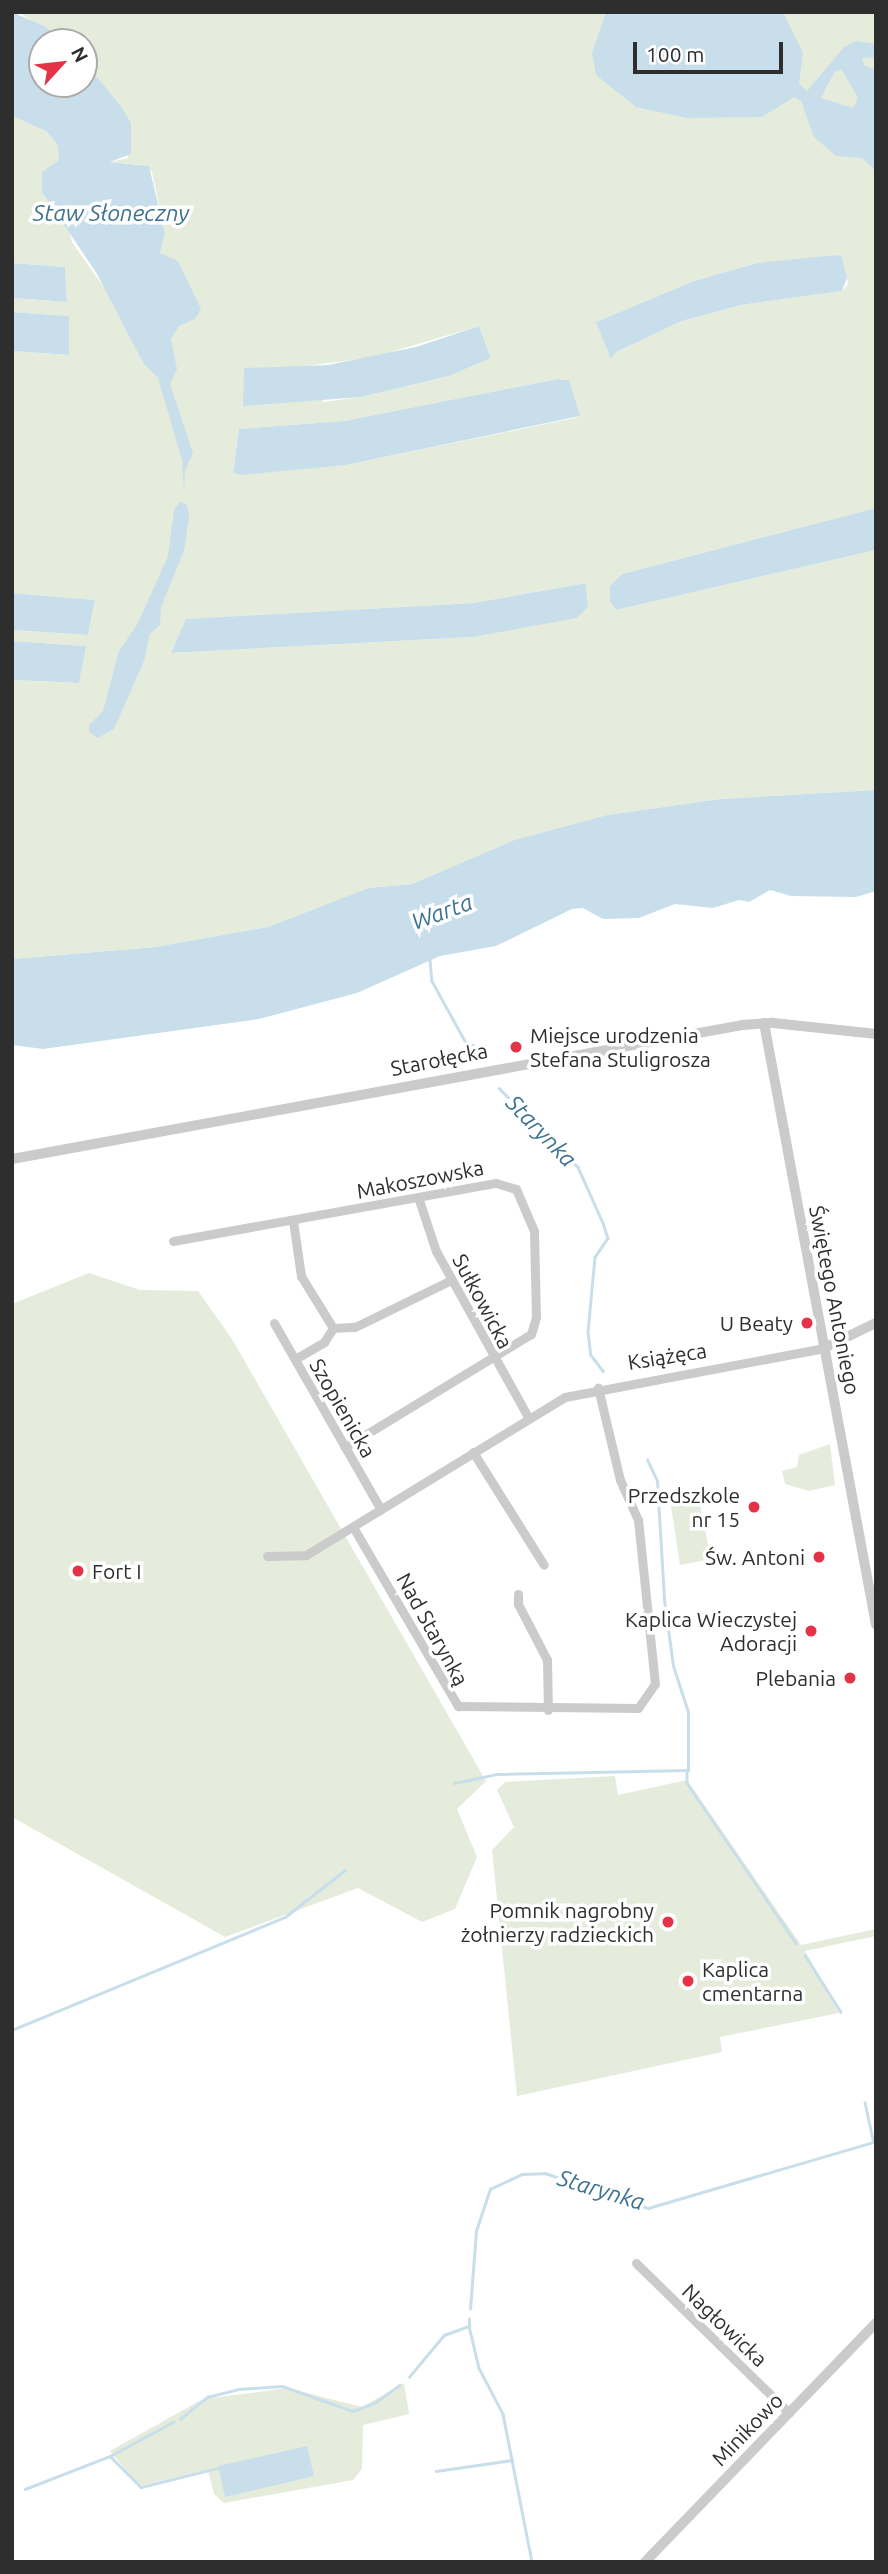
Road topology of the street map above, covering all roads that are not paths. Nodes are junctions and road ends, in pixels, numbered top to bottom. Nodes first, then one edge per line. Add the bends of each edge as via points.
1 (764, 1023) junction
2 (876, 1034) edge
3 (12, 1159) edge
4 (418, 1197) junction
5 (293, 1221) junction
6 (173, 1241) dead end
7 (451, 1280) junction
8 (274, 1323) dead end
9 (876, 1323) edge
10 (334, 1328) junction
11 (823, 1344) junction
12 (493, 1357) junction
13 (295, 1359) junction
14 (598, 1388) junction
15 (528, 1417) junction
16 (345, 1447) junction
17 (474, 1452) junction
18 (381, 1510) junction
19 (353, 1527) junction
20 (267, 1556) dead end
21 (544, 1565) dead end
22 (518, 1594) dead end
23 (876, 1625) edge
24 (548, 1710) junction
25 (636, 2263) dead end
26 (876, 2323) edge
27 (789, 2413) junction
28 (645, 2562) edge

1 - 2 street, Starołęcka
1 - 3 street, Starołęcka via 629,1043
1 - 11 street, Świętego Antoniego
4 - 5 street, Makoszowska
4 - 7 street, Sułkowicka via 429,1235
4 - 12 street, Makoszowska via 496,1183 511,1185 520,1196 534,1231 536,1317 530,1336
5 - 6 street, Makoszowska
5 - 10 street via 301,1276
7 - 10 street via 355,1327
7 - 12 street, Sułkowicka
8 - 13 street, Szopienicka
9 - 11 street, Książęca
10 - 13 street via 324,1342
11 - 14 street, Książęca
11 - 23 street, Świętego Antoniego
12 - 15 street, Sułkowicka
12 - 16 street, Makoszowska
13 - 16 street, Szopienicka
14 - 15 street, Książęca via 565,1397
14 - 24 street, Nad Starynką via 620,1480 638,1520 655,1687 635,1709
15 - 17 street, Książęca
16 - 18 street, Szopienicka
17 - 18 street, Książęca
17 - 21 street
18 - 19 street, Książęca
19 - 20 street, Książęca via 306,1555
19 - 24 street, Nad Starynką via 458,1706
22 - 24 street via 518,1604 547,1660
25 - 27 street, Nagłowicka
26 - 27 street, Minikowo
27 - 28 street, Minikowo

